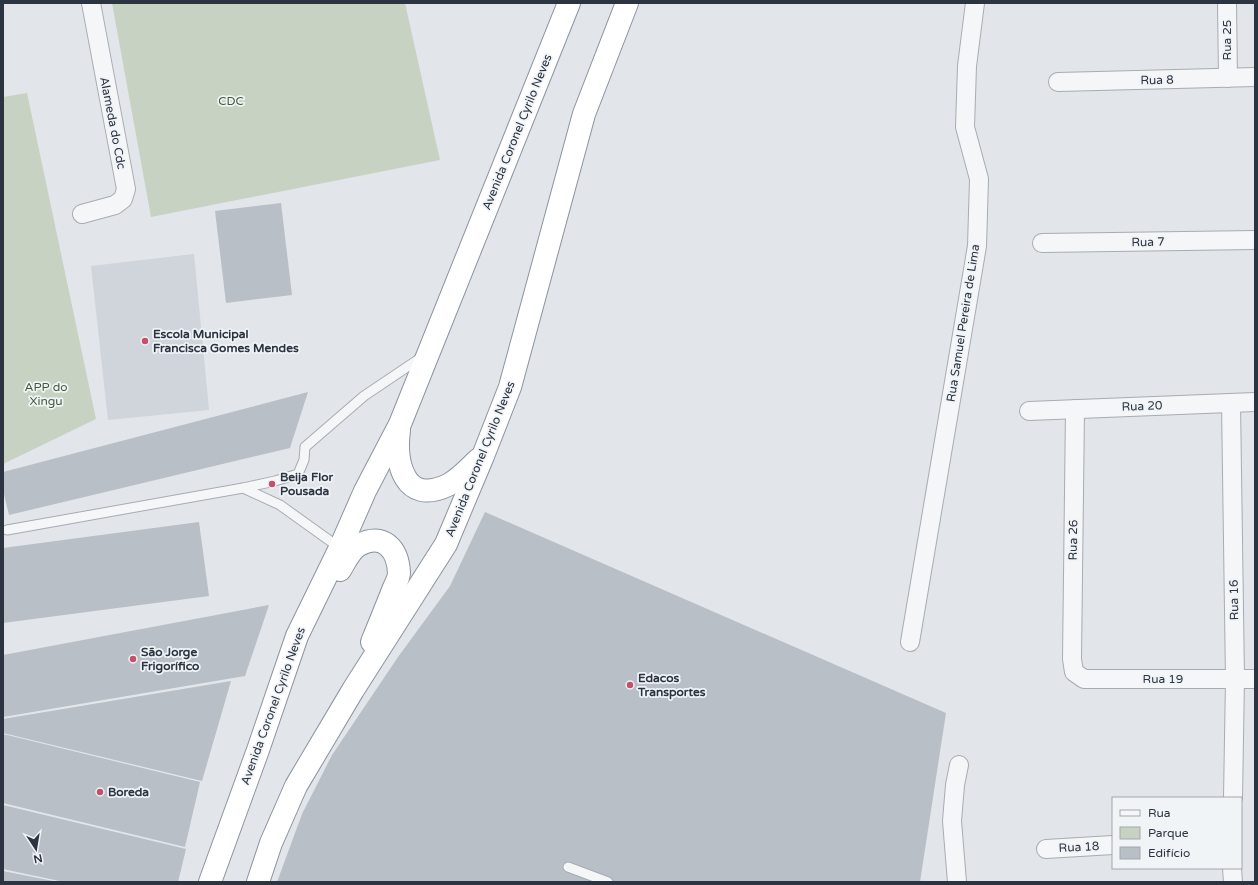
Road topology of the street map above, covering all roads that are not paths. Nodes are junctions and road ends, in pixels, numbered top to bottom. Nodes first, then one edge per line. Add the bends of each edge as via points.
1 (91, 3) edge
2 (569, 3) edge
3 (627, 3) edge
4 (975, 3) edge
5 (1227, 3) edge
6 (1255, 77) edge
7 (1228, 78) junction
8 (1058, 82) dead end
9 (82, 214) dead end
10 (1255, 240) edge
11 (1042, 243) dead end
12 (428, 353) junction
13 (1255, 402) edge
14 (1231, 403) junction
15 (1075, 409) junction
16 (1029, 411) dead end
17 (400, 424) junction
18 (483, 456) junction
19 (243, 488) junction
20 (7, 530) dead end
21 (340, 548) junction
22 (297, 636) junction
23 (910, 642) dead end
24 (1074, 672) joint
25 (1234, 679) junction
26 (1255, 679) edge
27 (354, 690) junction
28 (959, 765) dead end
29 (1233, 797) edge
30 (1112, 845) edge
31 (1046, 849) dead end
32 (568, 867) dead end
33 (1232, 869) edge
34 (210, 882) edge
35 (258, 882) edge
36 (608, 882) edge
37 (958, 882) edge
38 (1233, 882) edge

1 - 9 street, Alameda do Cdc via 126,189 123,199 115,205
2 - 12 highway, Avenida Coronel Cyrilo Neves
3 - 18 highway, Avenida Coronel Cyrilo Neves via 584,114 510,387
4 - 23 street, Rua Samuel Pereira de Lima via 967,66 965,127 979,179 977,246
5 - 7 street, Rua 25
6 - 7 street, Rua 8
7 - 8 street, Rua 8
10 - 11 street, Rua 7
12 - 17 highway, Avenida Coronel Cyrilo Neves
12 - 19 lane via 364,396 305,447 304,460 298,474
13 - 14 street, Rua 20
14 - 15 street, Rua 20
14 - 25 street, Rua 16
15 - 16 street, Rua 20
15 - 24 street, Rua 26 via 1072,659
17 - 18 highway via 398,446 402,471 412,486 423,491 448,485
17 - 21 highway, Avenida Coronel Cyrilo Neves
18 - 27 highway, Avenida Coronel Cyrilo Neves via 446,544
19 - 20 lane
19 - 21 lane via 280,505
21 - 22 highway, Avenida Coronel Cyrilo Neves
22 - 27 highway via 326,596 348,557 358,546 369,542 383,542 392,548 399,574
22 - 34 highway, Avenida Coronel Cyrilo Neves
24 - 25 street, Rua 19 via 1084,679
25 - 26 street, Rua 19
25 - 29 street, Rua 16
27 - 35 highway, Avenida Coronel Cyrilo Neves via 296,786 271,843
28 - 37 street via 952,822
30 - 31 street, Rua 18
32 - 36 lane
33 - 38 street

